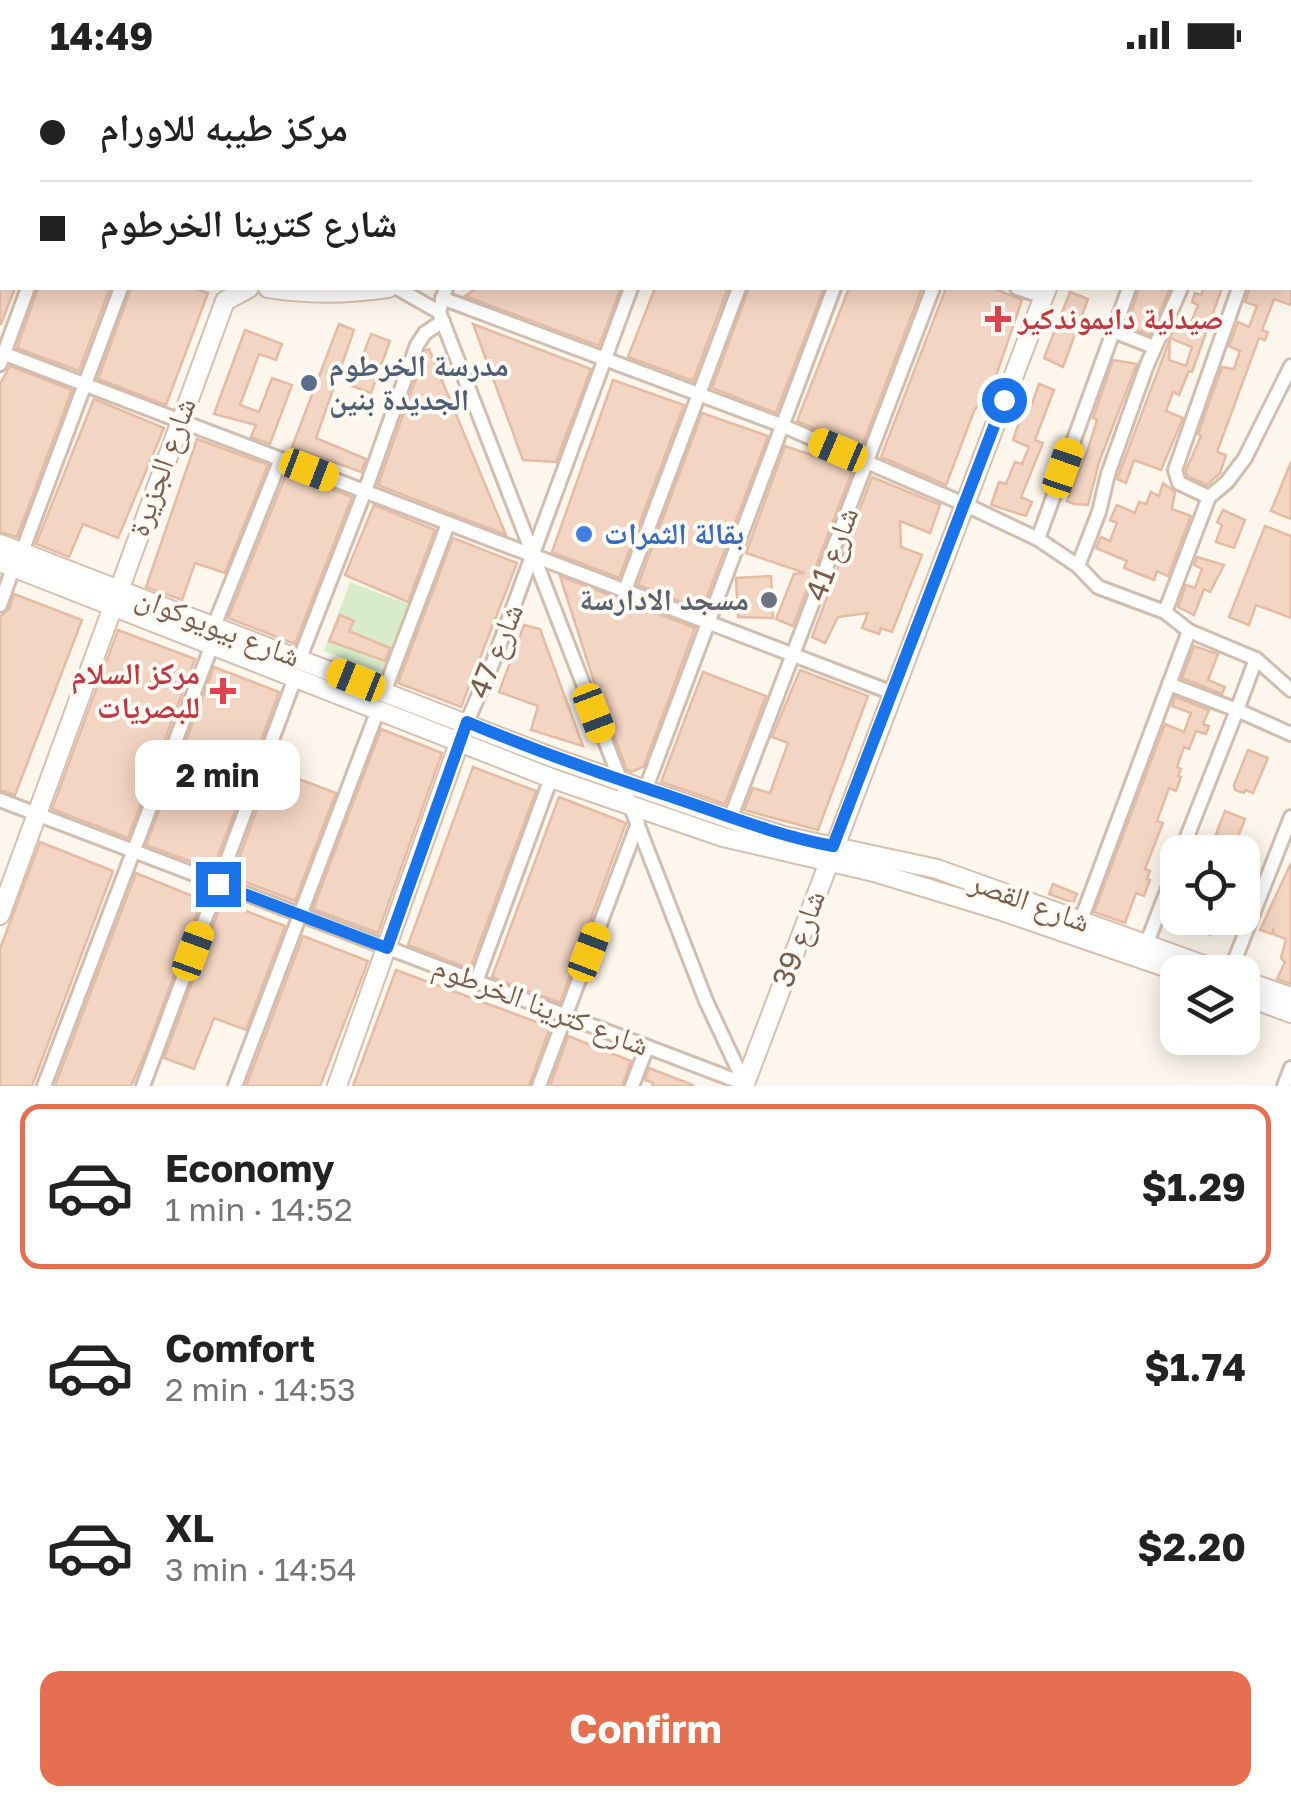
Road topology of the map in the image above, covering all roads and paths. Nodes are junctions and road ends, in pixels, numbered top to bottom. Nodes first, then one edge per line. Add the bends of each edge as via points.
1 (27, 290) edge
2 (121, 290) edge
3 (279, 290) edge
4 (375, 290) edge
5 (403, 290) edge
6 (629, 290) edge
7 (738, 290) edge
8 (833, 290) edge
9 (932, 290) edge
10 (1128, 290) edge
11 (1180, 290) edge
12 (1238, 290) edge
13 (1046, 292) edge
14 (222, 294) edge
15 (443, 304) edge
16 (1112, 332) junction
17 (1154, 347) junction
18 (1, 356) edge
19 (604, 361) junction
20 (1291, 366) edge
21 (86, 384) junction
22 (699, 395) junction
23 (180, 420) junction
24 (781, 426) junction
25 (281, 459) junction
26 (867, 462) junction
27 (365, 491) junction
28 (1209, 497) junction
29 (964, 504) junction
30 (448, 524) junction
31 (1038, 539) junction
32 (0, 544) edge
33 (534, 555) junction
34 (12, 561) edge
35 (1078, 566) junction
36 (117, 588) junction
37 (625, 590) junction
38 (0, 605) edge
39 (113, 608) junction
40 (1165, 612) junction
41 (711, 622) junction
42 (1189, 631) junction
43 (213, 636) junction
44 (794, 655) junction
45 (300, 658) junction
46 (1256, 659) junction
47 (296, 678) junction
48 (1168, 684) junction
49 (1291, 690) edge
50 (893, 693) junction
51 (381, 701) junction
52 (1237, 710) junction
53 (467, 722) junction
54 (1291, 734) edge
55 (460, 741) junction
56 (551, 778) junction
57 (620, 780) junction
58 (646, 788) junction
59 (0, 800) edge
60 (37, 814) junction
61 (634, 814) junction
62 (1291, 817) edge
63 (730, 819) junction
64 (1189, 835) edge
65 (134, 851) junction
66 (830, 854) junction
67 (218, 884) junction
68 (1160, 909) edge
69 (0, 915) edge
70 (300, 915) junction
71 (1080, 920) junction
72 (1146, 945) junction
73 (387, 948) junction
74 (1176, 955) edge
75 (1233, 955) edge
76 (1160, 965) edge
77 (476, 982) junction
78 (1260, 986) edge
79 (1291, 997) edge
80 (1260, 1002) edge
81 (1291, 1013) edge
82 (565, 1016) junction
83 (646, 1047) junction
84 (1291, 1068) edge
85 (747, 1085) edge
86 (44, 1086) edge
87 (142, 1086) edge
88 (236, 1086) edge
89 (336, 1086) edge
90 (538, 1086) edge
91 (632, 1086) edge
92 (1284, 1086) edge

1 - 18 street
2 - 21 street
3 - 4 main road
5 - 15 street
6 - 19 street, شارع 47
7 - 22 street
8 - 24 street
9 - 26 street, شارع 41
10 - 16 street
11 - 17 street
12 - 28 street via 1175,470 1179,483
13 - 29 main road, شارع 39
14 - 23 main road, شارع الجزيرة
15 - 19 street
15 - 27 street via 417,345
15 - 33 street
16 - 17 street
16 - 31 street
17 - 35 street
18 - 21 street
19 - 22 street
19 - 33 street, شارع 47
20 - 28 street via 1245,458
21 - 23 street
21 - 34 street
22 - 24 street
22 - 37 street
23 - 25 street
23 - 36 main road, شارع الجزيرة
24 - 26 street
24 - 41 street
25 - 27 street
25 - 43 street
26 - 29 street
26 - 44 street, شارع 41
27 - 30 street
27 - 45 street
28 - 40 street
29 - 31 street
29 - 50 main road, شارع 39
30 - 33 street
30 - 51 street
31 - 35 street
32 - 34 main road, شارع بيويوكوان
33 - 37 street
33 - 53 street, شارع 47
33 - 57 street
34 - 36 main road, شارع بيويوكوان
34 - 38 street
34 - 39 main road, شارع بيويوكوان
35 - 40 street via 1098,587
36 - 39 main road, شارع الجزيرة
36 - 43 main road, شارع بيويوكوان
37 - 41 street
39 - 43 main road, شارع بيويوكوان
39 - 60 main road, شارع الجزيرة
40 - 42 street
41 - 44 street
41 - 58 street
42 - 46 street
42 - 48 street
43 - 45 main road, شارع بيويوكوان
43 - 47 main road, شارع بيويوكوان
43 - 65 street
44 - 50 street
44 - 63 street, شارع 41
45 - 51 main road, شارع بيويوكوان
46 - 49 street
46 - 52 street
47 - 51 main road, شارع بيويوكوان
47 - 67 street
48 - 52 street
48 - 71 street
50 - 66 main road, شارع 39
51 - 53 main road, شارع بيويوكوان
51 - 55 main road, شارع بيويوكوان
51 - 70 street
52 - 54 street
52 - 64 street
53 - 55 main road, شارع 47
53 - 57 main road, شارع بيويوكوان
55 - 56 main road, شارع بيويوكوان
55 - 73 main road, شارع 47
56 - 61 main road, شارع بيويوكوان
56 - 77 street
57 - 58 main road, شارع بيويوكوان
57 - 61 street
58 - 63 main road, شارع بيويوكوان
59 - 60 street, شارع كترينا الخرطوم
60 - 65 street, شارع كترينا الخرطوم
60 - 69 main road, شارع الجزيرة
61 - 66 main road, شارع بيويوكوان via 738,842
61 - 82 street
61 - 85 street via 706,1001
62 - 75 street
63 - 66 main road, شارع بيويوكوان
65 - 67 street, شارع كترينا الخرطوم
65 - 86 street
66 - 71 main road, شارع القصر via 936,869
66 - 76 main road, شارع القصر
66 - 85 main road, شارع 39
67 - 70 street, شارع كترينا الخرطوم
67 - 87 street
68 - 72 street
70 - 73 street, شارع كترينا الخرطوم
70 - 88 street
71 - 72 main road, شارع القصر
72 - 74 main road, شارع القصر
73 - 77 street, شارع كترينا الخرطوم
73 - 89 main road, شارع 47
77 - 82 street, شارع كترينا الخرطوم
78 - 79 main road
80 - 81 main road
82 - 83 street, شارع كترينا الخرطوم
82 - 90 street
83 - 85 street, شارع كترينا الخرطوم
83 - 91 street
84 - 92 street

